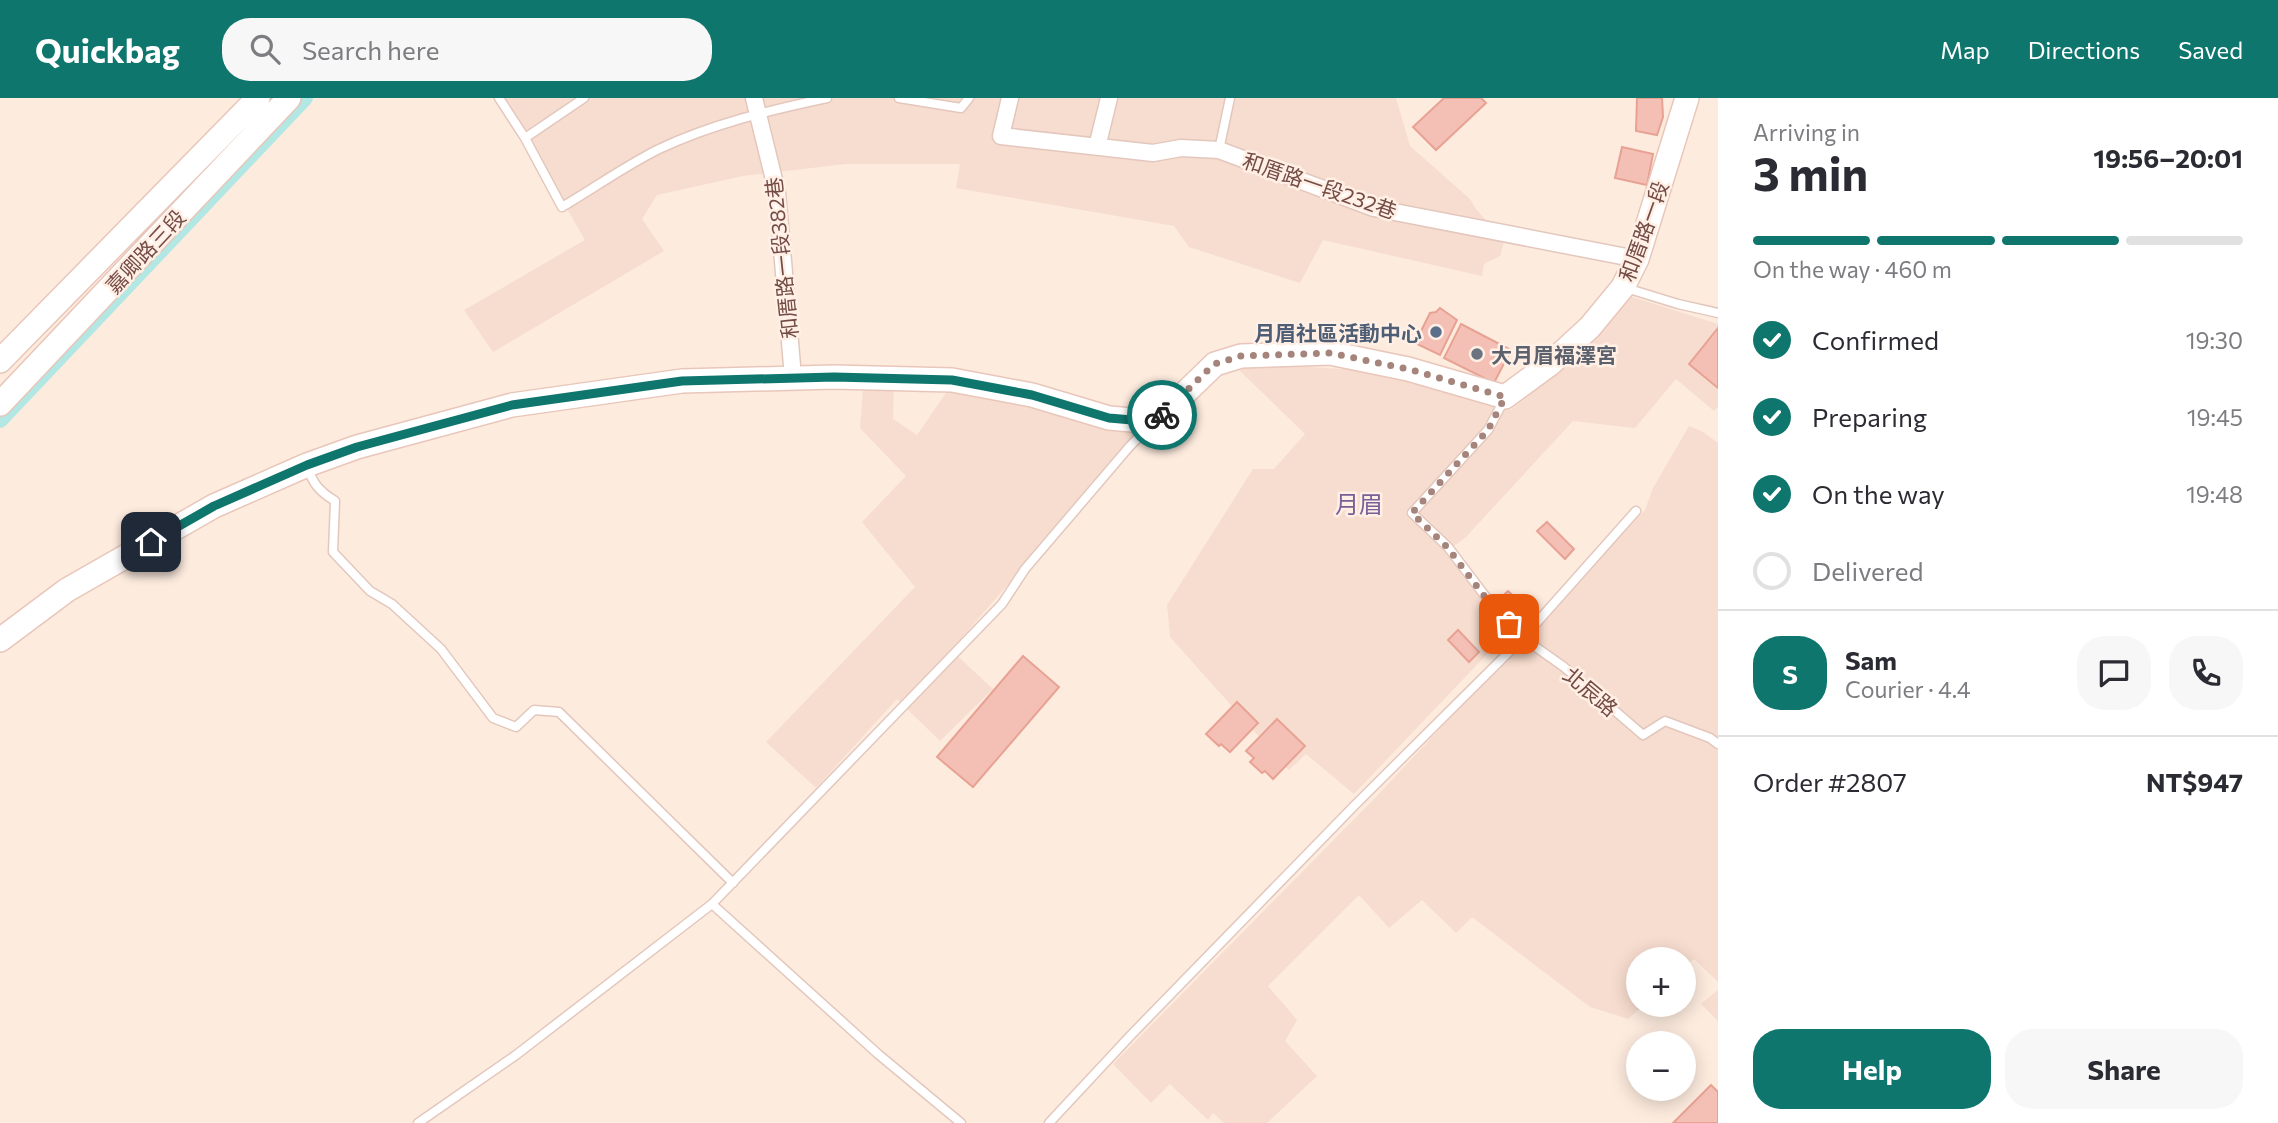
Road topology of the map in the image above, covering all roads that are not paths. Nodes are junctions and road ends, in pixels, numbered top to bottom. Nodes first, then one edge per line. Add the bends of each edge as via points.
1 (258, 98) edge
2 (289, 98) edge
3 (499, 98) edge
4 (584, 98) edge
5 (827, 98) edge
6 (899, 98) edge
7 (969, 98) edge
8 (1010, 98) edge
9 (1109, 98) edge
10 (1230, 98) edge
11 (1687, 98) edge
12 (756, 106) edge
13 (525, 138) junction
14 (1097, 147) junction
15 (1219, 150) junction
16 (1637, 259) junction
17 (1623, 288) junction
18 (1718, 313) edge
19 (0, 361) edge
20 (793, 377) junction
21 (1505, 397) junction
22 (0, 404) edge
23 (1155, 422) junction
24 (307, 465) junction
25 (1636, 512) dead end
26 (1523, 638) junction
27 (0, 640) edge
28 (1718, 744) edge
29 (733, 883) junction
30 (712, 904) junction
31 (418, 1123) edge
32 (961, 1123) edge
33 (1049, 1123) edge

1 - 19 street, 嘉卿路三段
2 - 22 street, 嘉卿路三段
3 - 13 lane
4 - 13 lane
5 - 12 lane
6 - 7 lane via 961,108
8 - 14 street, 和厝路一段232巷 via 1001,136
9 - 14 street
10 - 15 lane
11 - 16 street, 和厝路一段
12 - 13 lane via 656,151 562,207
12 - 20 street, 和厝路一段382巷 via 777,192
14 - 15 street, 和厝路一段232巷 via 1153,153 1181,148
15 - 16 street, 和厝路一段232巷 via 1374,208
16 - 17 street, 和厝路一段
17 - 18 lane
17 - 21 street, 和厝路一段 via 1560,355
20 - 23 street via 952,380 1032,395 1109,418
20 - 24 street via 682,381 512,405
21 - 23 street via 1408,369 1330,353 1241,356 1214,364
21 - 26 lane, 北辰路 via 1488,430 1412,513 1447,547 1495,610
23 - 29 lane via 1025,569 1002,604
24 - 27 street via 214,506 67,590
24 - 29 lane via 312,482 335,501 333,552 370,591 392,604 441,649 493,718 516,727 534,710 559,712
25 - 26 lane
26 - 28 lane, 北辰路 via 1643,735 1665,721
26 - 33 lane
29 - 30 lane
30 - 31 lane via 516,1055
30 - 32 lane

